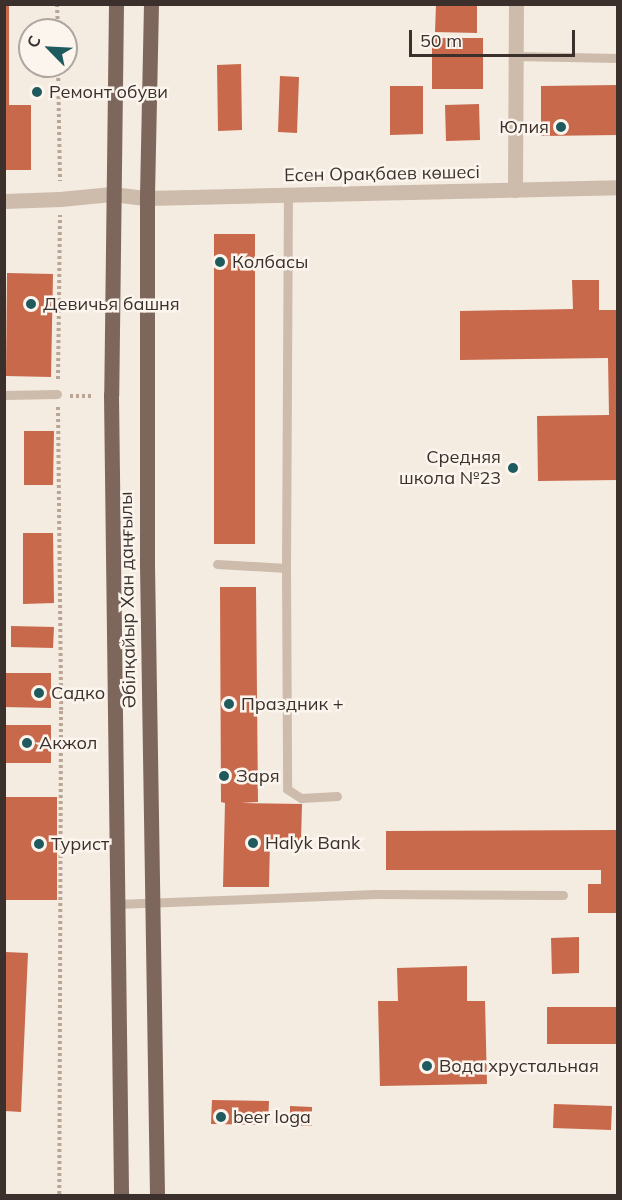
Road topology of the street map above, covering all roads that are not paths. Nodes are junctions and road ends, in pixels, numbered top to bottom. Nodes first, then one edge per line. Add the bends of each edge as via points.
1 (116, 4) edge
2 (151, 4) edge
3 (516, 4) edge
4 (516, 56) junction
5 (618, 58) edge
6 (618, 188) edge
7 (515, 190) junction
8 (112, 194) junction
9 (288, 195) junction
10 (147, 198) junction
11 (4, 201) edge
12 (57, 394) road end
13 (4, 395) edge
14 (217, 564) dead end
15 (286, 568) junction
16 (337, 796) dead end
17 (563, 895) dead end
18 (152, 902) junction
19 (117, 904) junction
20 (121, 1196) edge
21 (156, 1196) edge

1 - 8 main road, Әбілқайыр Хан даңғылы
2 - 10 main road, Әбілқайыр Хан даңғылы
3 - 4 street
4 - 5 lane
4 - 7 street
6 - 7 street, Есен Орақбаев көшесі
7 - 9 street, Есен Орақбаев көшесі
8 - 10 street, Есен Орақбаев көшесі
8 - 11 street, Есен Орақбаев көшесі
8 - 19 main road, Әбілқайыр Хан даңғылы
9 - 10 street, Есен Орақбаев көшесі
9 - 15 lane
10 - 18 main road, Әбілқайыр Хан даңғылы
12 - 13 lane
14 - 15 lane
15 - 16 lane via 287,789 301,798
17 - 18 lane via 376,894
18 - 19 lane
18 - 21 main road, Әбілқайыр Хан даңғылы
19 - 20 main road, Әбілқайыр Хан даңғылы

